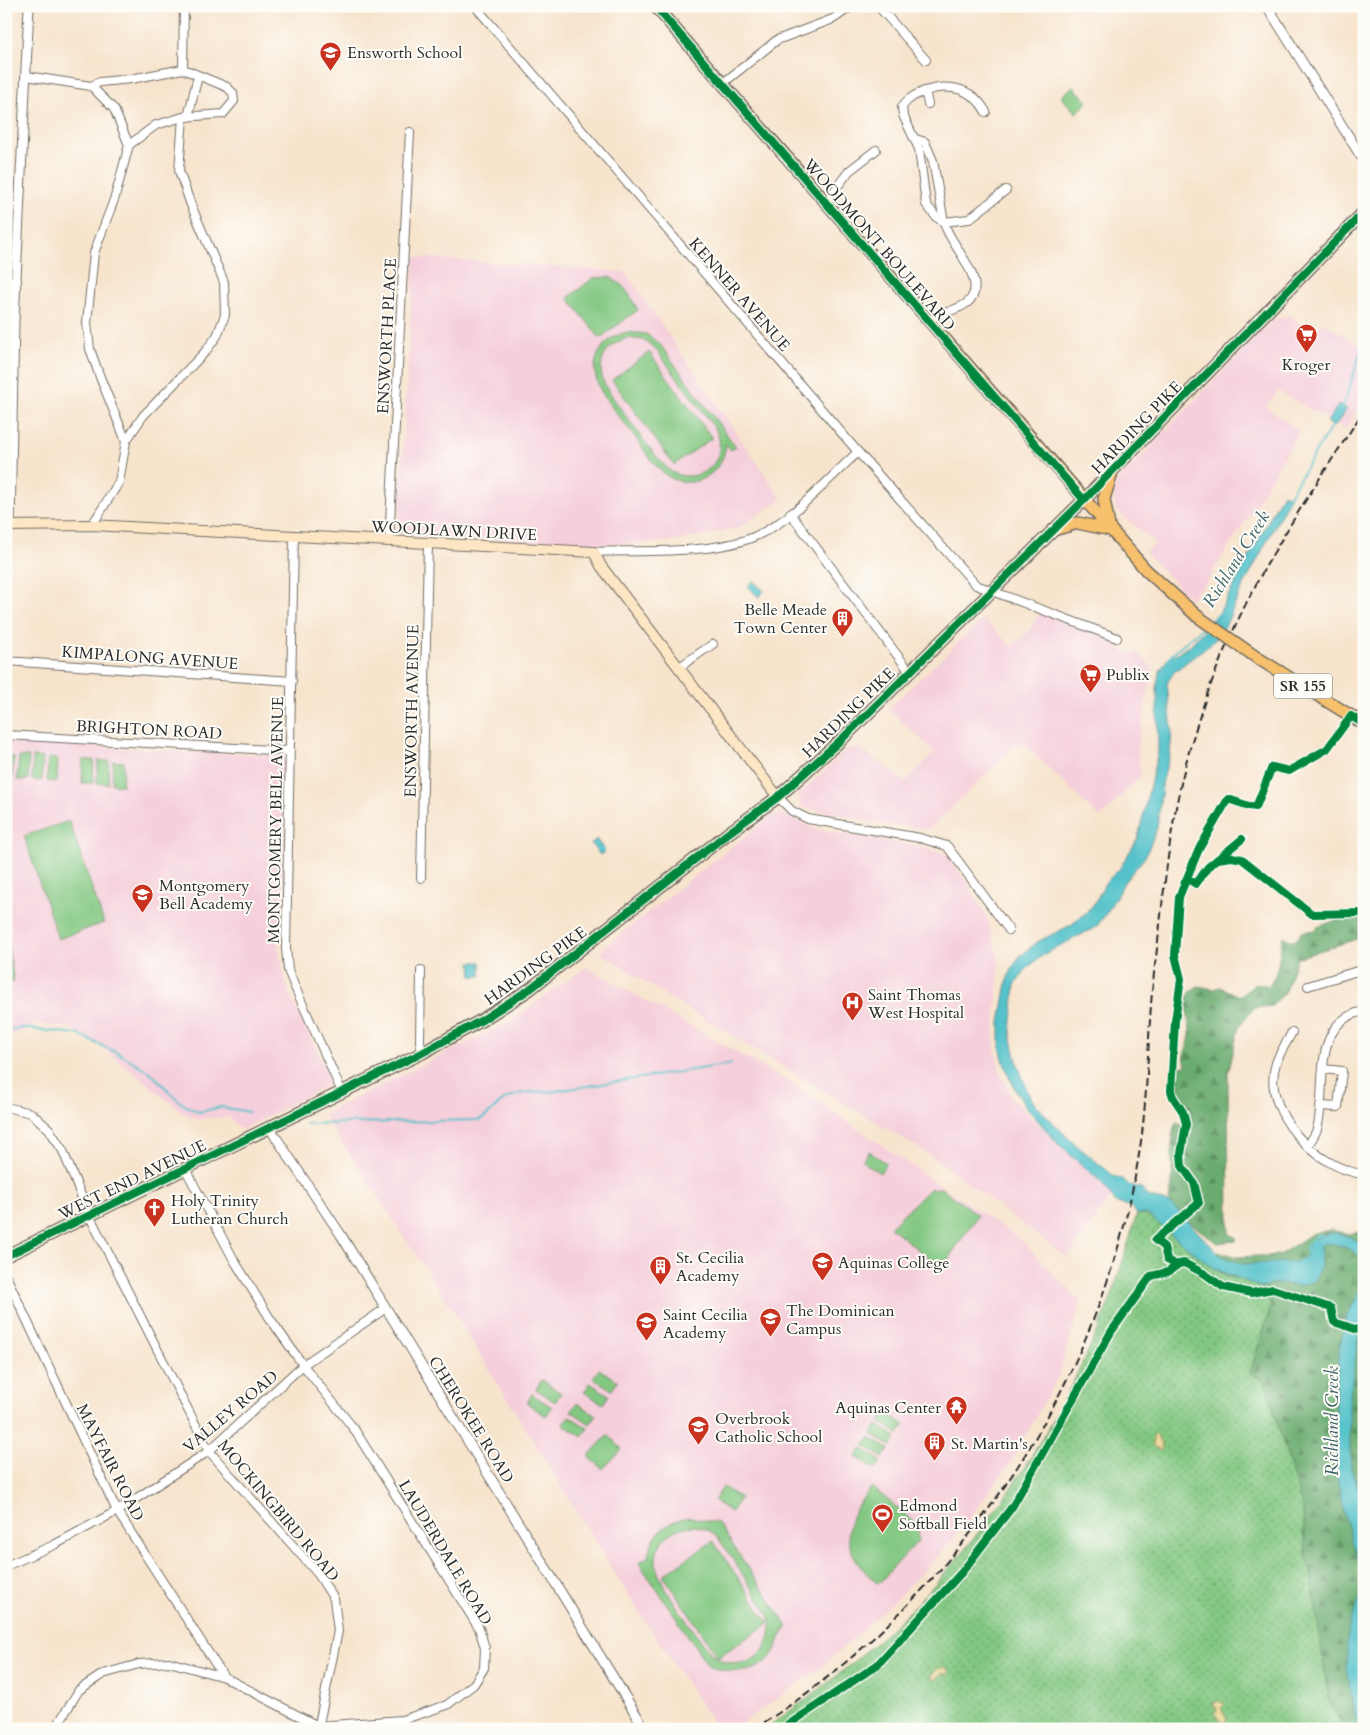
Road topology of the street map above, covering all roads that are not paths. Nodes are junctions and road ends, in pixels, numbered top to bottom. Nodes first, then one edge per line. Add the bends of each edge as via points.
1 (29, 6) edge
2 (184, 6) edge
3 (475, 6) edge
4 (655, 6) edge
5 (852, 6) edge
6 (878, 6) edge
7 (1267, 6) edge
8 (926, 60) dead end
9 (183, 69) junction
10 (26, 76) junction
11 (198, 76) junction
12 (722, 84) junction
13 (91, 86) junction
14 (924, 91) junction
15 (928, 104) dead end
16 (986, 112) dead end
17 (185, 117) junction
18 (410, 132) dead end
19 (916, 139) junction
20 (129, 145) junction
21 (876, 150) dead end
22 (1364, 161) edge
23 (1006, 190) dead end
24 (826, 202) junction
25 (1364, 212) edge
26 (944, 222) junction
27 (6, 281) edge
28 (17, 281) junction
29 (927, 320) junction
30 (126, 441) junction
31 (858, 452) junction
32 (1113, 470) junction
33 (1084, 500) junction
34 (790, 513) junction
35 (8, 525) edge
36 (92, 525) junction
37 (1111, 530) junction
38 (1049, 534) junction
39 (294, 537) junction
40 (389, 542) junction
41 (428, 544) junction
42 (594, 552) junction
43 (993, 590) junction
44 (1117, 638) dead end
45 (713, 644) dead end
46 (6, 661) edge
47 (678, 668) junction
48 (910, 672) junction
49 (292, 680) junction
50 (1364, 724) edge
51 (6, 735) edge
52 (289, 751) junction
53 (778, 797) junction
54 (421, 878) dead end
55 (1008, 930) dead end
56 (1364, 969) edge
57 (421, 970) dead end
58 (1308, 986) dead end
59 (1364, 1011) edge
60 (1292, 1032) dead end
61 (422, 1053) junction
62 (1323, 1069) junction
63 (342, 1092) junction
64 (1320, 1106) junction
65 (6, 1107) edge
66 (270, 1127) junction
67 (1307, 1146) junction
68 (186, 1170) junction
69 (1364, 1174) edge
70 (89, 1214) junction
71 (6, 1256) edge
72 (6, 1276) edge
73 (386, 1308) junction
74 (303, 1365) junction
75 (208, 1451) junction
76 (117, 1512) junction
77 (6, 1566) edge
78 (224, 1677) junction
79 (643, 1725) edge
80 (318, 1728) edge
81 (55, 1729) edge
82 (625, 1729) edge

1 - 10 street
2 - 9 street
3 - 31 street, KENNER AVENUE
4 - 12 main road, WOODMONT BOULEVARD
5 - 12 street via 833,20 777,40
6 - 8 street
7 - 22 street
9 - 11 street
9 - 13 street
10 - 13 street
10 - 28 street
11 - 17 street
11 - 17 street via 227,87 233,93 234,101 223,114
12 - 24 main road, WOODMONT BOULEVARD
13 - 20 street via 114,109
14 - 15 street
14 - 16 street via 944,86 960,89 977,100
14 - 19 street via 912,96 902,109
17 - 20 street via 156,125
17 - 30 street via 179,170 190,205 224,282 225,315 217,336 205,352 143,416
18 - 40 street, ENSWORTH PLACE
19 - 26 street via 925,201 934,215
19 - 26 street via 923,140 932,156
20 - 30 street via 94,253 87,323 90,349
21 - 24 street via 849,171
23 - 26 street via 969,218
24 - 29 main road, WOODMONT BOULEVARD
25 - 32 main road, HARDING PIKE
26 - 29 street via 947,233 969,267 974,288 966,304
27 - 28 street
28 - 35 street
29 - 33 main road, WOODMONT BOULEVARD
30 - 36 street via 119,482
31 - 34 street
31 - 43 street, KENNER AVENUE via 976,585
32 - 33 main road, HARDING PIKE
32 - 37 main road via 1104,499
33 - 37 main road, SR 155
33 - 38 main road, HARDING PIKE
34 - 42 street via 758,535 730,545
34 - 48 street
35 - 36 main road, WOODLAWN DRIVE
36 - 39 main road, WOODLAWN DRIVE
37 - 38 main road via 1078,523 1068,524
37 - 50 main road, SR 155, bridge via 1178,600 1256,657
38 - 43 main road, HARDING PIKE
39 - 40 main road, WOODLAWN DRIVE
39 - 49 street, MONTGOMERY BELL AVENUE
40 - 41 main road, WOODLAWN DRIVE
41 - 42 main road, WOODLAWN DRIVE
41 - 54 street, ENSWORTH AVENUE
42 - 47 main road via 600,566
43 - 44 street, KENNER AVENUE
43 - 48 main road, HARDING PIKE
45 - 47 street
46 - 49 street, KIMPALONG AVENUE
47 - 53 main road
48 - 53 main road, HARDING PIKE
49 - 52 street, MONTGOMERY BELL AVENUE
51 - 52 street, BRIGHTON ROAD
52 - 63 street, MONTGOMERY BELL AVENUE via 288,970
53 - 55 street via 792,811 808,819 920,838 947,846
53 - 61 main road, HARDING PIKE via 530,989
56 - 58 street
57 - 61 street
59 - 62 street via 1346,1017 1332,1030
60 - 67 street via 1276,1064 1276,1095 1283,1117
61 - 63 main road, HARDING PIKE
62 - 64 street
62 - 64 street via 1342,1071 1338,1107
63 - 66 main road, HARDING PIKE
64 - 67 street via 1317,1128
65 - 70 street, MOCKINGBIRD ROAD via 32,1113 48,1129 63,1151
66 - 68 main road, WEST END AVENUE
66 - 73 street, CHEROKEE ROAD
67 - 69 street via 1329,1161
68 - 70 main road, WEST END AVENUE
68 - 74 street, LAUDERDALE ROAD via 234,1260
70 - 71 main road, WEST END AVENUE
70 - 75 street, MOCKINGBIRD ROAD
72 - 76 street, MAYFAIR ROAD
73 - 74 street, VALLEY ROAD
73 - 79 street, CHEROKEE ROAD
74 - 75 street, VALLEY ROAD
74 - 80 street, LAUDERDALE ROAD via 354,1429 479,1628 485,1648 484,1668 474,1684 447,1705 402,1720
75 - 76 street, VALLEY ROAD
75 - 80 street, MOCKINGBIRD ROAD via 318,1574 334,1599 338,1631
76 - 77 street, VALLEY ROAD
76 - 78 street, MAYFAIR ROAD
78 - 80 street
78 - 81 street via 170,1662 139,1664 103,1674 79,1690
79 - 82 street

